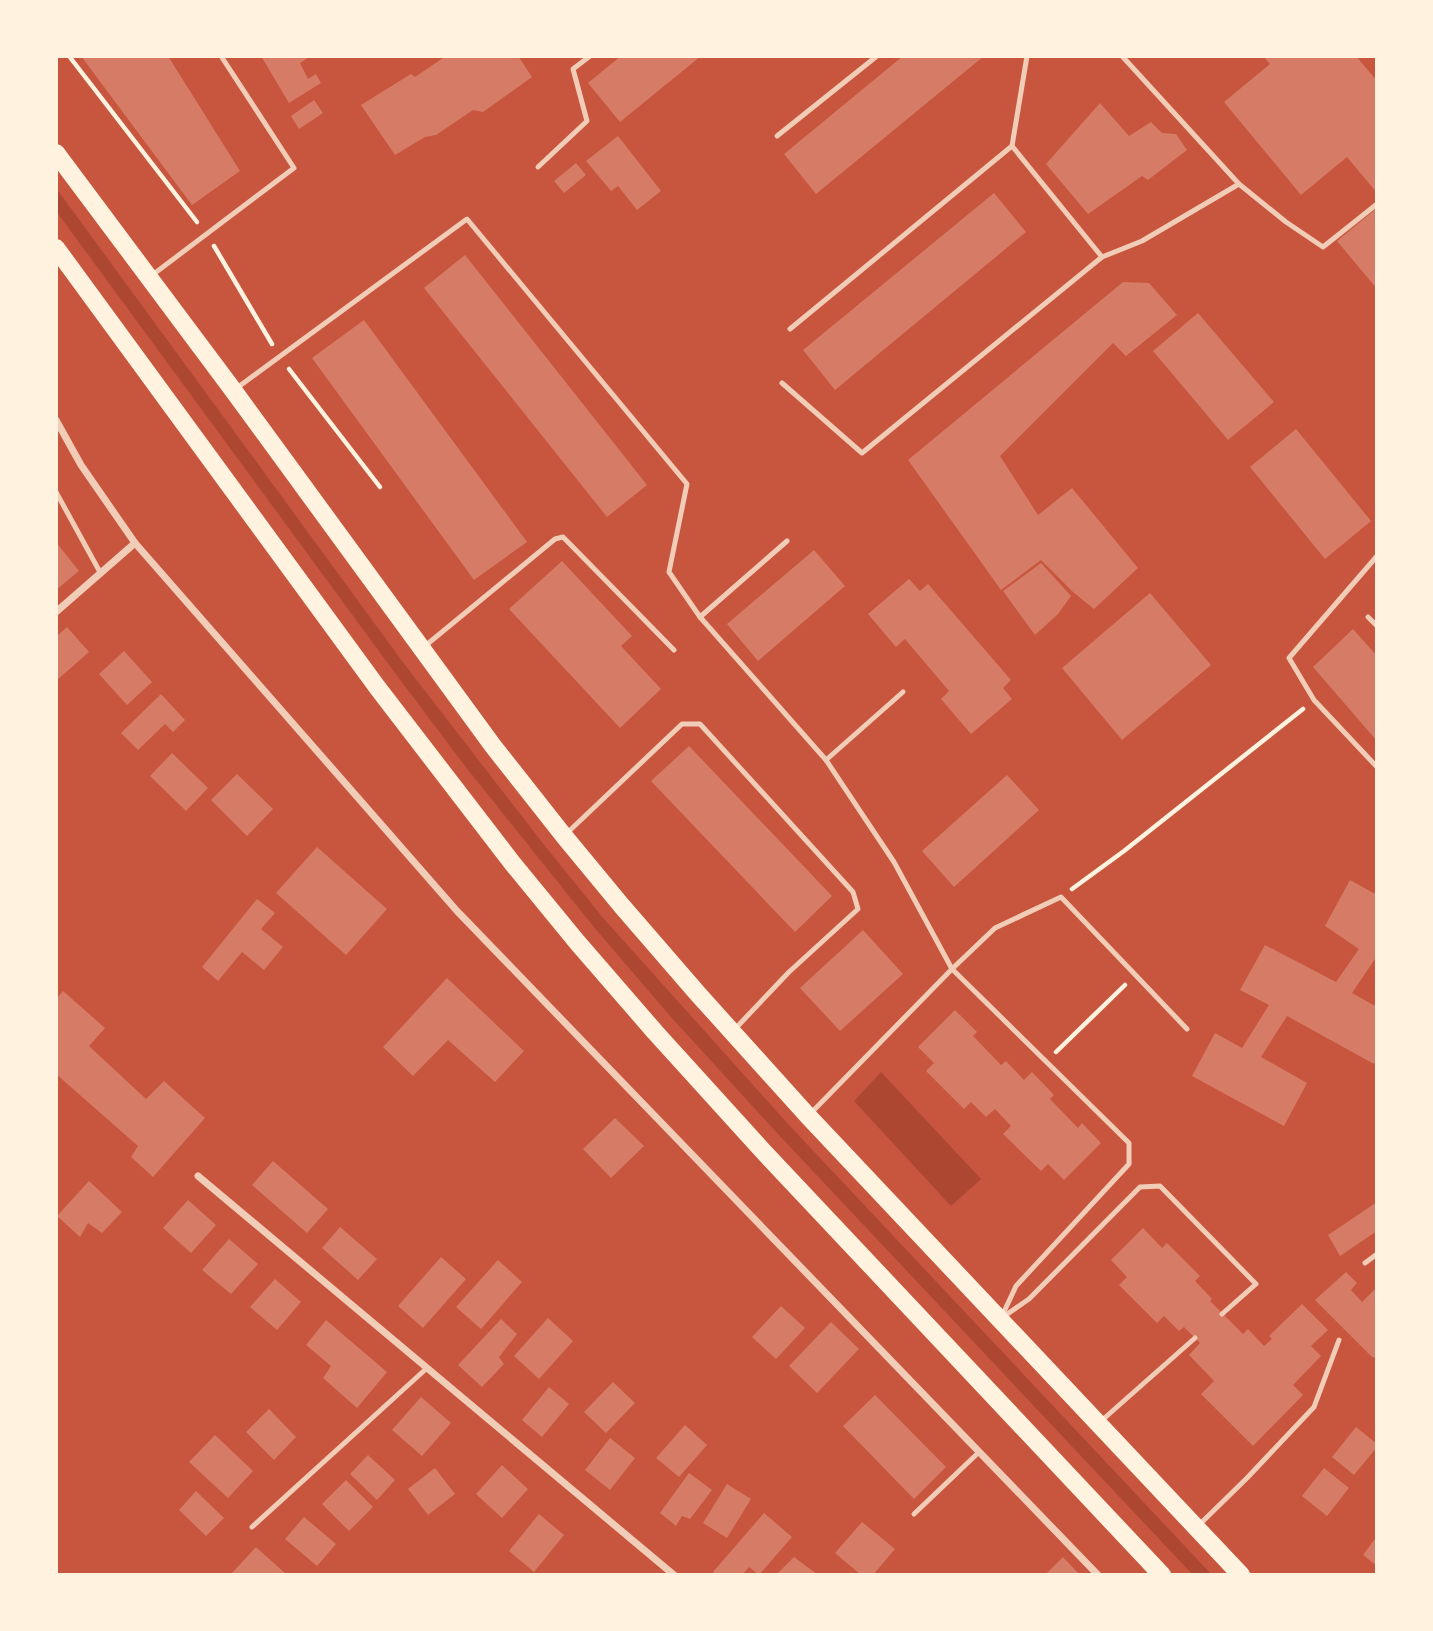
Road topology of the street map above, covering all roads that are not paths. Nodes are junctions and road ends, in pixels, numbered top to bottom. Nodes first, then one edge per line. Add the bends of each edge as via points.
1 (221, 56) edge
2 (590, 56) edge
3 (877, 56) edge
4 (1027, 56) edge
5 (1122, 56) edge
6 (777, 136) dead end
7 (1012, 146) junction
8 (56, 153) edge
9 (538, 167) dead end
10 (1240, 184) junction
11 (1377, 204) edge
12 (56, 248) edge
13 (1102, 257) junction
14 (149, 278) junction
15 (790, 329) dead end
16 (782, 383) dead end
17 (233, 390) junction
18 (56, 420) edge
19 (56, 492) edge
20 (787, 541) dead end
21 (135, 543) junction
22 (1377, 556) edge
23 (101, 574) junction
24 (56, 612) edge
25 (700, 617) junction
26 (1368, 617) dead end
27 (1377, 625) edge
28 (423, 648) junction
29 (674, 650) dead end
30 (903, 692) dead end
31 (826, 760) junction
32 (1377, 767) edge
33 (564, 836) junction
34 (952, 970) junction
35 (1187, 1029) dead end
36 (732, 1032) junction
37 (808, 1116) junction
38 (198, 1177) dead end
39 (1377, 1254) edge
40 (1365, 1263) dead end
41 (1223, 1314) dead end
42 (1000, 1319) junction
43 (1195, 1338) dead end
44 (1339, 1340) dead end
45 (426, 1367) junction
46 (1099, 1423) junction
47 (978, 1453) junction
48 (914, 1514) dead end
49 (253, 1527) dead end
50 (1196, 1527) junction
51 (674, 1575) edge
52 (1098, 1575) edge
53 (1162, 1575) edge
54 (1241, 1575) edge

1 - 14 lane via 294,168
2 - 9 lane via 573,69 587,121
3 - 6 lane
4 - 7 lane
5 - 10 lane
7 - 13 lane
7 - 15 lane
8 - 14 main road
10 - 11 lane via 1323,247
10 - 13 lane via 1142,241
12 - 53 main road via 377,687 577,942 744,1130
13 - 16 lane via 862,453
14 - 17 main road
17 - 25 lane via 467,219 687,484 669,572
17 - 28 main road
18 - 21 street
19 - 23 lane
20 - 25 lane
21 - 23 street
21 - 47 street via 457,911
22 - 32 lane via 1289,657 1314,700
23 - 24 street
25 - 31 lane
26 - 27 lane
28 - 29 lane via 563,537
28 - 33 main road
30 - 31 lane
31 - 34 lane via 894,862
33 - 36 main road
33 - 36 lane via 682,724 700,724 853,892 858,909
34 - 35 lane via 995,928 1061,897
34 - 37 lane
34 - 42 lane via 1129,1143 1129,1164 1016,1286
36 - 37 main road
37 - 42 main road
38 - 45 street
39 - 40 lane
41 - 42 lane via 1256,1284 1160,1186 1140,1187 1029,1299
42 - 46 main road
43 - 46 lane
44 - 50 lane via 1314,1407
45 - 49 lane
45 - 51 street
46 - 50 main road
47 - 48 lane
47 - 52 street
50 - 54 main road

